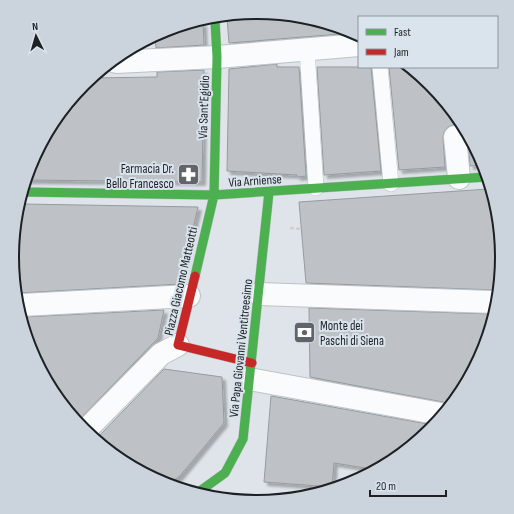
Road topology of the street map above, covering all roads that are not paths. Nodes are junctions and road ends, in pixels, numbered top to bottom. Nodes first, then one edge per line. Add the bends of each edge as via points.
1 (215, 23) edge
2 (358, 45) edge
3 (307, 50) junction
4 (142, 53) edge
5 (217, 57) junction
6 (125, 59) edge
7 (380, 68) edge
8 (455, 137) dead end
9 (481, 176) edge
10 (459, 178) junction
11 (391, 184) junction
12 (316, 188) junction
13 (28, 192) edge
14 (269, 192) junction
15 (214, 195) junction
16 (259, 294) junction
17 (189, 296) junction
18 (490, 302) edge
19 (24, 305) edge
20 (178, 345) junction
21 (250, 371) junction
22 (437, 413) edge
23 (90, 426) edge
24 (203, 489) edge

1 - 5 main road, Via Sant'Egidio
2 - 3 street
3 - 5 street
3 - 12 lane
4 - 5 street
4 - 6 street
5 - 15 main road, Via Sant'Egidio
7 - 11 lane
8 - 10 street
9 - 10 main road, Via Arniense
10 - 11 main road, Via Arniense
11 - 12 main road, Via Arniense
12 - 14 main road, Via Arniense
13 - 15 main road, Via Arniense
14 - 15 main road, Via Arniense
14 - 16 main road, Via Papa Giovanni Ventitreesimo
15 - 17 main road, Piazza Giacomo Matteotti
16 - 18 street
16 - 21 main road, Via Papa Giovanni Ventitreesimo
17 - 19 street
17 - 20 main road, Piazza Giacomo Matteotti
20 - 21 main road, Piazza Giacomo Matteotti
20 - 23 street via 161,354
21 - 22 street
21 - 24 main road, Via Papa Giovanni Ventitreesimo via 243,439 225,473

